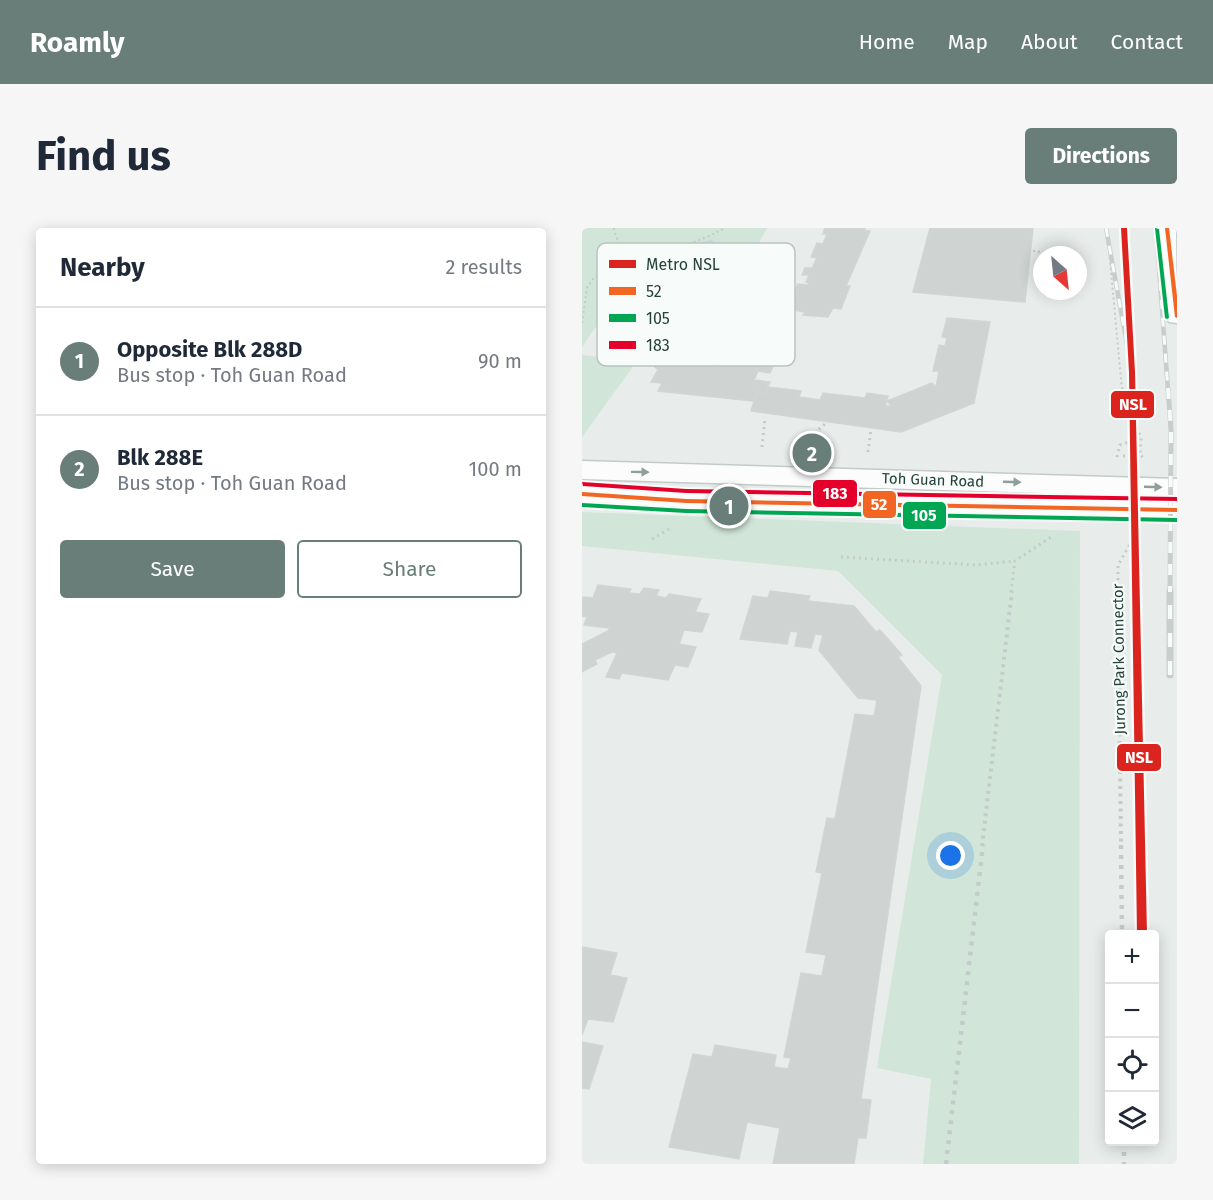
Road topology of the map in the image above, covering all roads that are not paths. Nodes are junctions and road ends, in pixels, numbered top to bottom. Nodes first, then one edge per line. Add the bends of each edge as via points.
1 (1167, 228) edge
2 (1177, 317) edge
3 (582, 470) edge
4 (1177, 488) edge
5 (582, 494) edge
6 (1177, 510) edge

1 - 2 street
3 -> 4 street, Toh Guan Road
5 - 6 street, Toh Guan Road via 686,501

